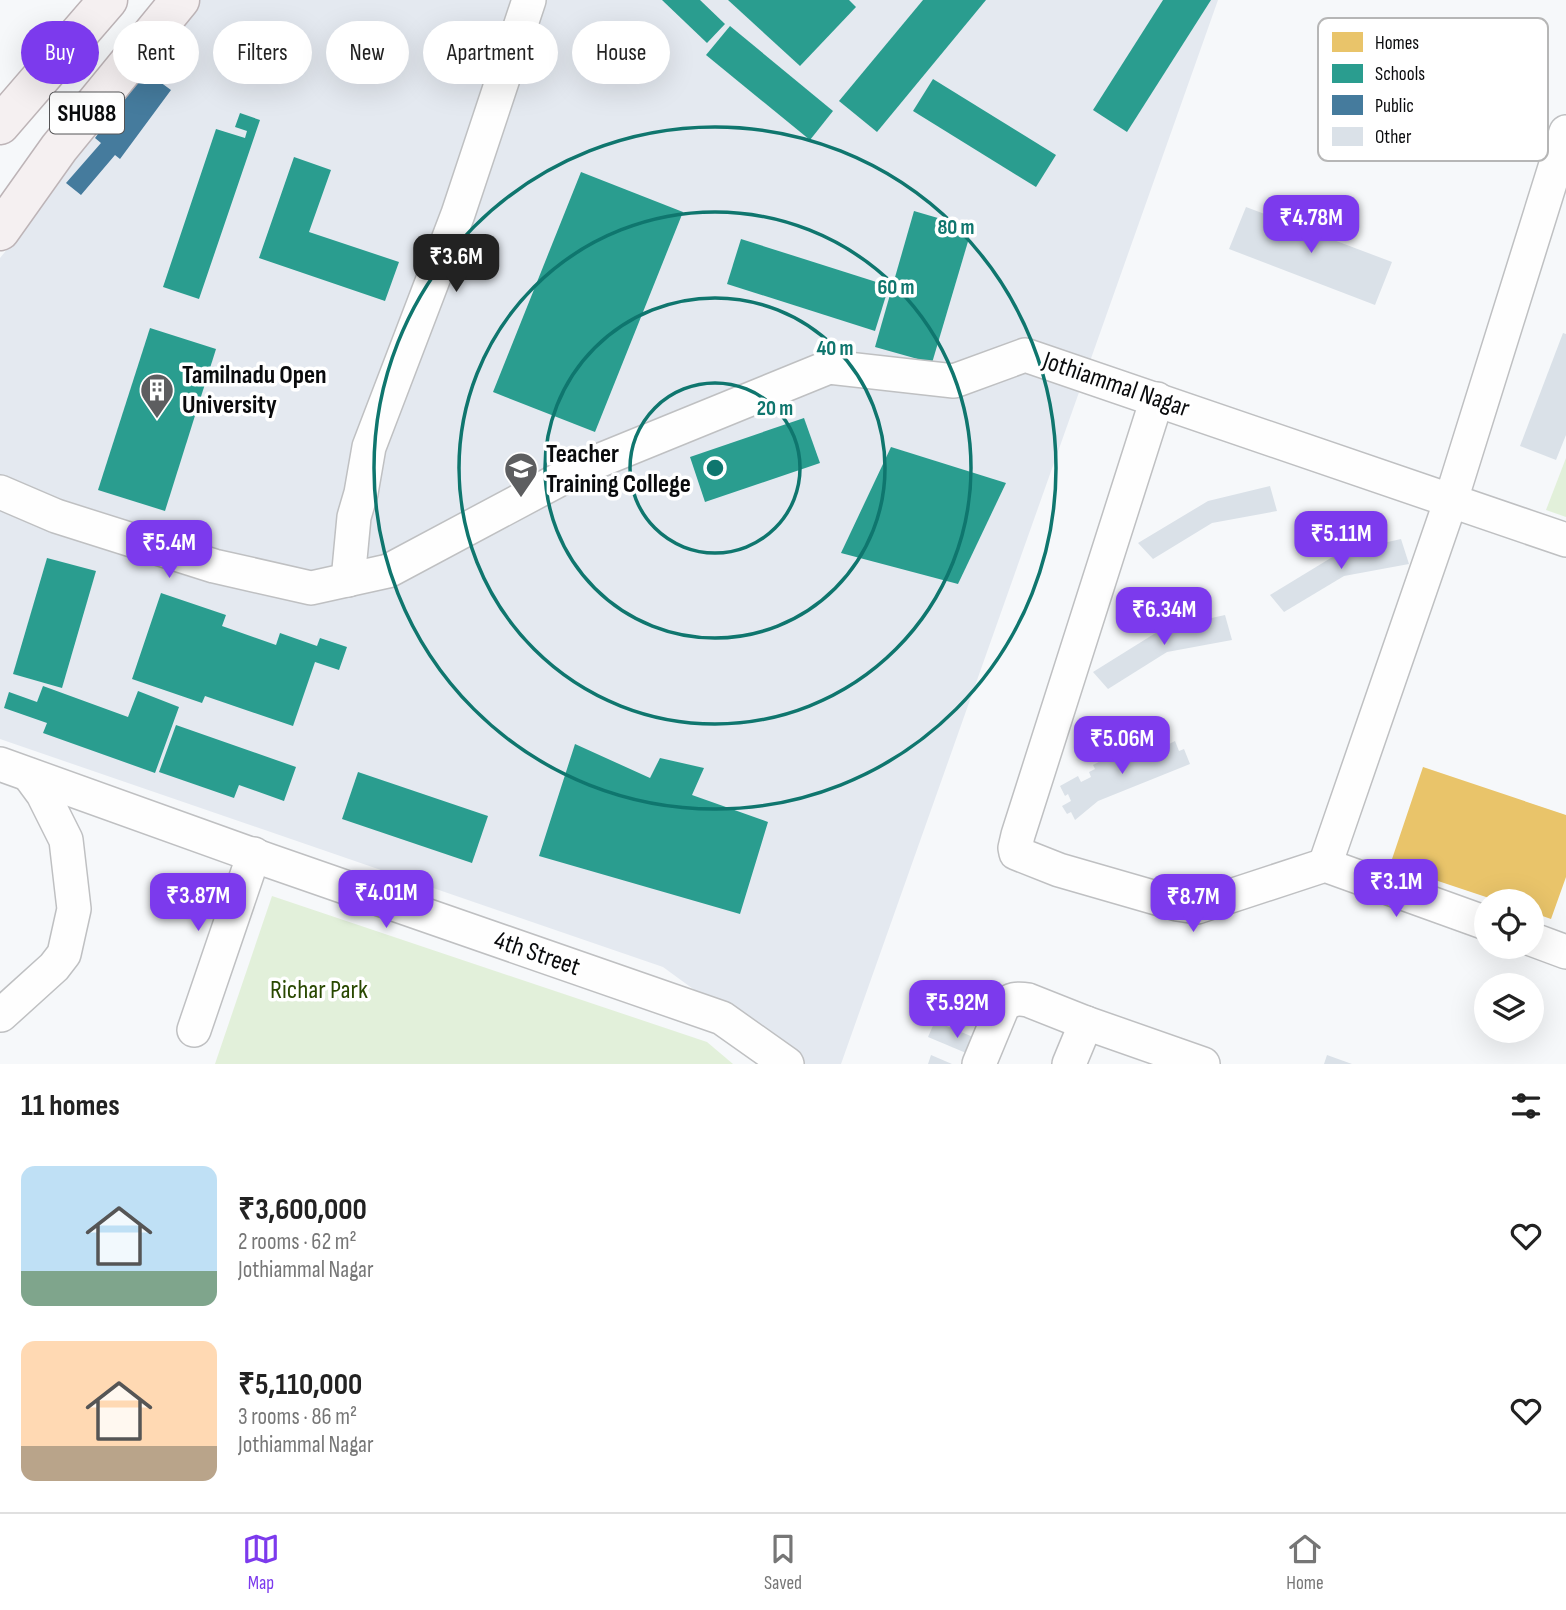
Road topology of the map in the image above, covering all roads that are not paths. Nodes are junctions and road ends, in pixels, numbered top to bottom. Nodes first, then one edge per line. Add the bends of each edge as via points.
1 (108, 0) edge
2 (180, 0) edge
3 (529, 0) edge
4 (0, 125) edge
5 (1566, 132) edge
6 (0, 230) edge
7 (1157, 399) junction
8 (0, 492) edge
9 (1451, 500) junction
10 (1566, 540) edge
11 (348, 580) junction
12 (15, 770) edge
13 (254, 855) junction
14 (1325, 865) junction
15 (1474, 919) edge
16 (1544, 944) edge
17 (1566, 952) edge
18 (1, 1015) edge
19 (1086, 1023) junction
20 (194, 1030) dead end
21 (1155, 1056) edge
22 (787, 1064) edge
23 (979, 1064) edge
24 (1069, 1064) edge
25 (1203, 1064) edge

1 - 4 main road, SHU88
2 - 6 main road, SHU88 via 59,148
3 - 11 street via 458,214 369,447 354,517
5 - 9 street
7 - 9 street, Jothiammal Nagar
7 - 11 street, Jothiammal Nagar via 1025,355 954,381 829,367 581,468 387,571
7 - 14 street via 1016,853 1059,870 1198,907
8 - 11 street, Jothiammal Nagar via 56,516 214,566 311,588
9 - 10 street, Jothiammal Nagar
9 - 14 street
12 - 13 street, 4th Street
12 - 18 street via 43,794 66,840 74,909 64,954
13 - 20 street
13 - 22 street, 4th Street via 722,1018
14 - 15 street
16 - 17 street
19 - 21 street
19 - 23 street via 1028,1000 1009,1000 999,1013
19 - 24 street
21 - 25 street

